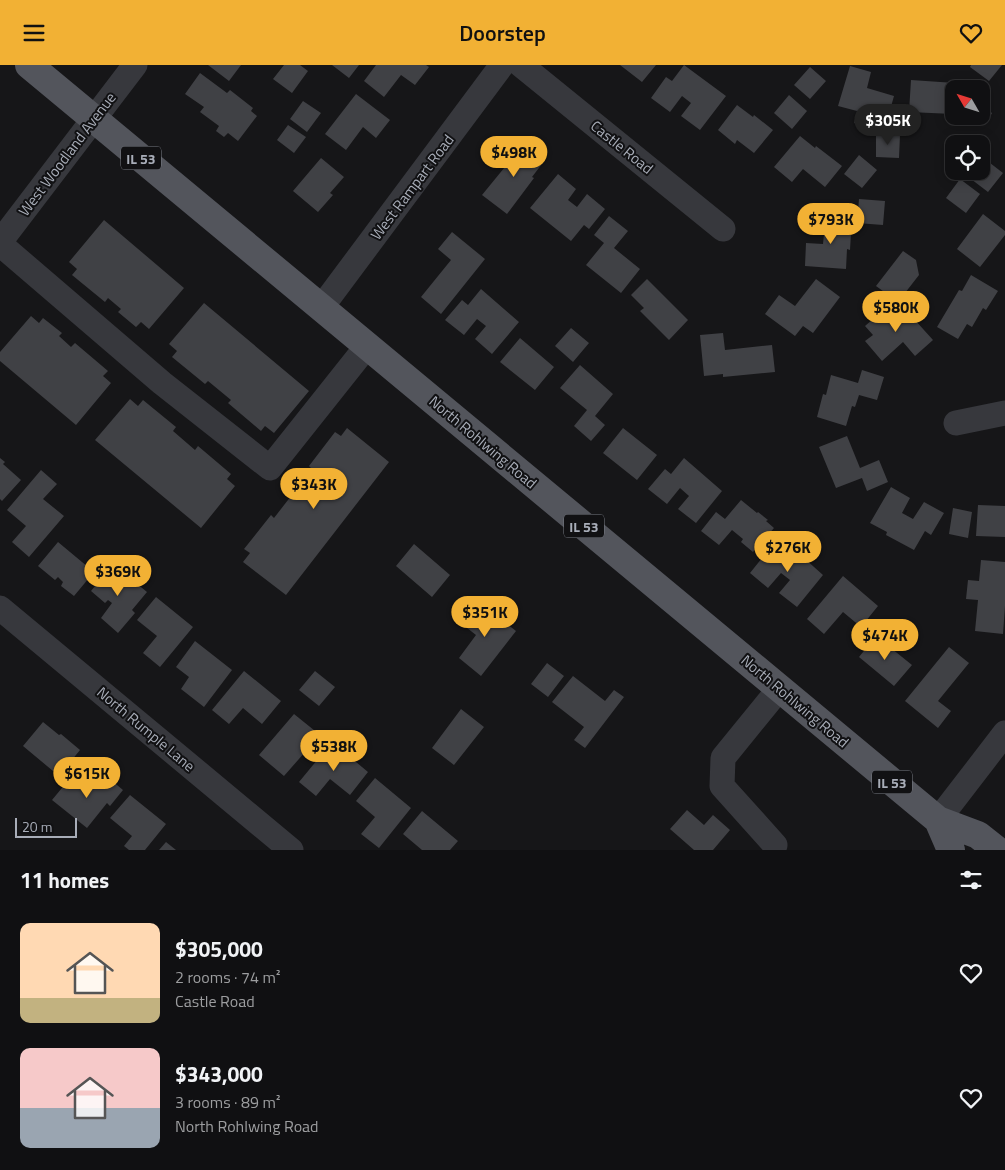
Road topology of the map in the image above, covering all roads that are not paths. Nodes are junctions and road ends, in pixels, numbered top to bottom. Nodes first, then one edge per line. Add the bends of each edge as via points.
1 (29, 65) edge
2 (135, 65) edge
3 (502, 65) edge
4 (521, 65) edge
5 (94, 119) junction
6 (723, 229) dead end
7 (0, 243) edge
8 (321, 308) junction
9 (368, 346) junction
10 (1005, 413) edge
11 (956, 423) dead end
12 (0, 608) edge
13 (779, 689) junction
14 (1005, 733) edge
15 (938, 820) junction
16 (775, 845) dead end
17 (291, 850) edge
18 (952, 850) edge
19 (997, 850) edge

1 - 5 main road, North Rohlwing Road / IL 53
2 - 5 street, West Woodland Avenue
3 - 8 street, West Rampart Road
4 - 6 street, Castle Road
5 - 7 street, West Woodland Avenue
5 - 8 main road, North Rohlwing Road / IL 53
7 - 9 street via 162,383 270,468
8 - 9 main road, North Rohlwing Road / IL 53
9 - 13 main road, North Rohlwing Road / IL 53
10 - 11 street
12 - 17 street, North Rumple Lane
13 - 15 main road, North Rohlwing Road / IL 53
13 - 16 street via 723,758 722,785
14 - 15 street
15 - 18 main road, North Rohlwing Road / IL 53
15 - 19 main road, North Rohlwing Road / IL 53 via 978,835

